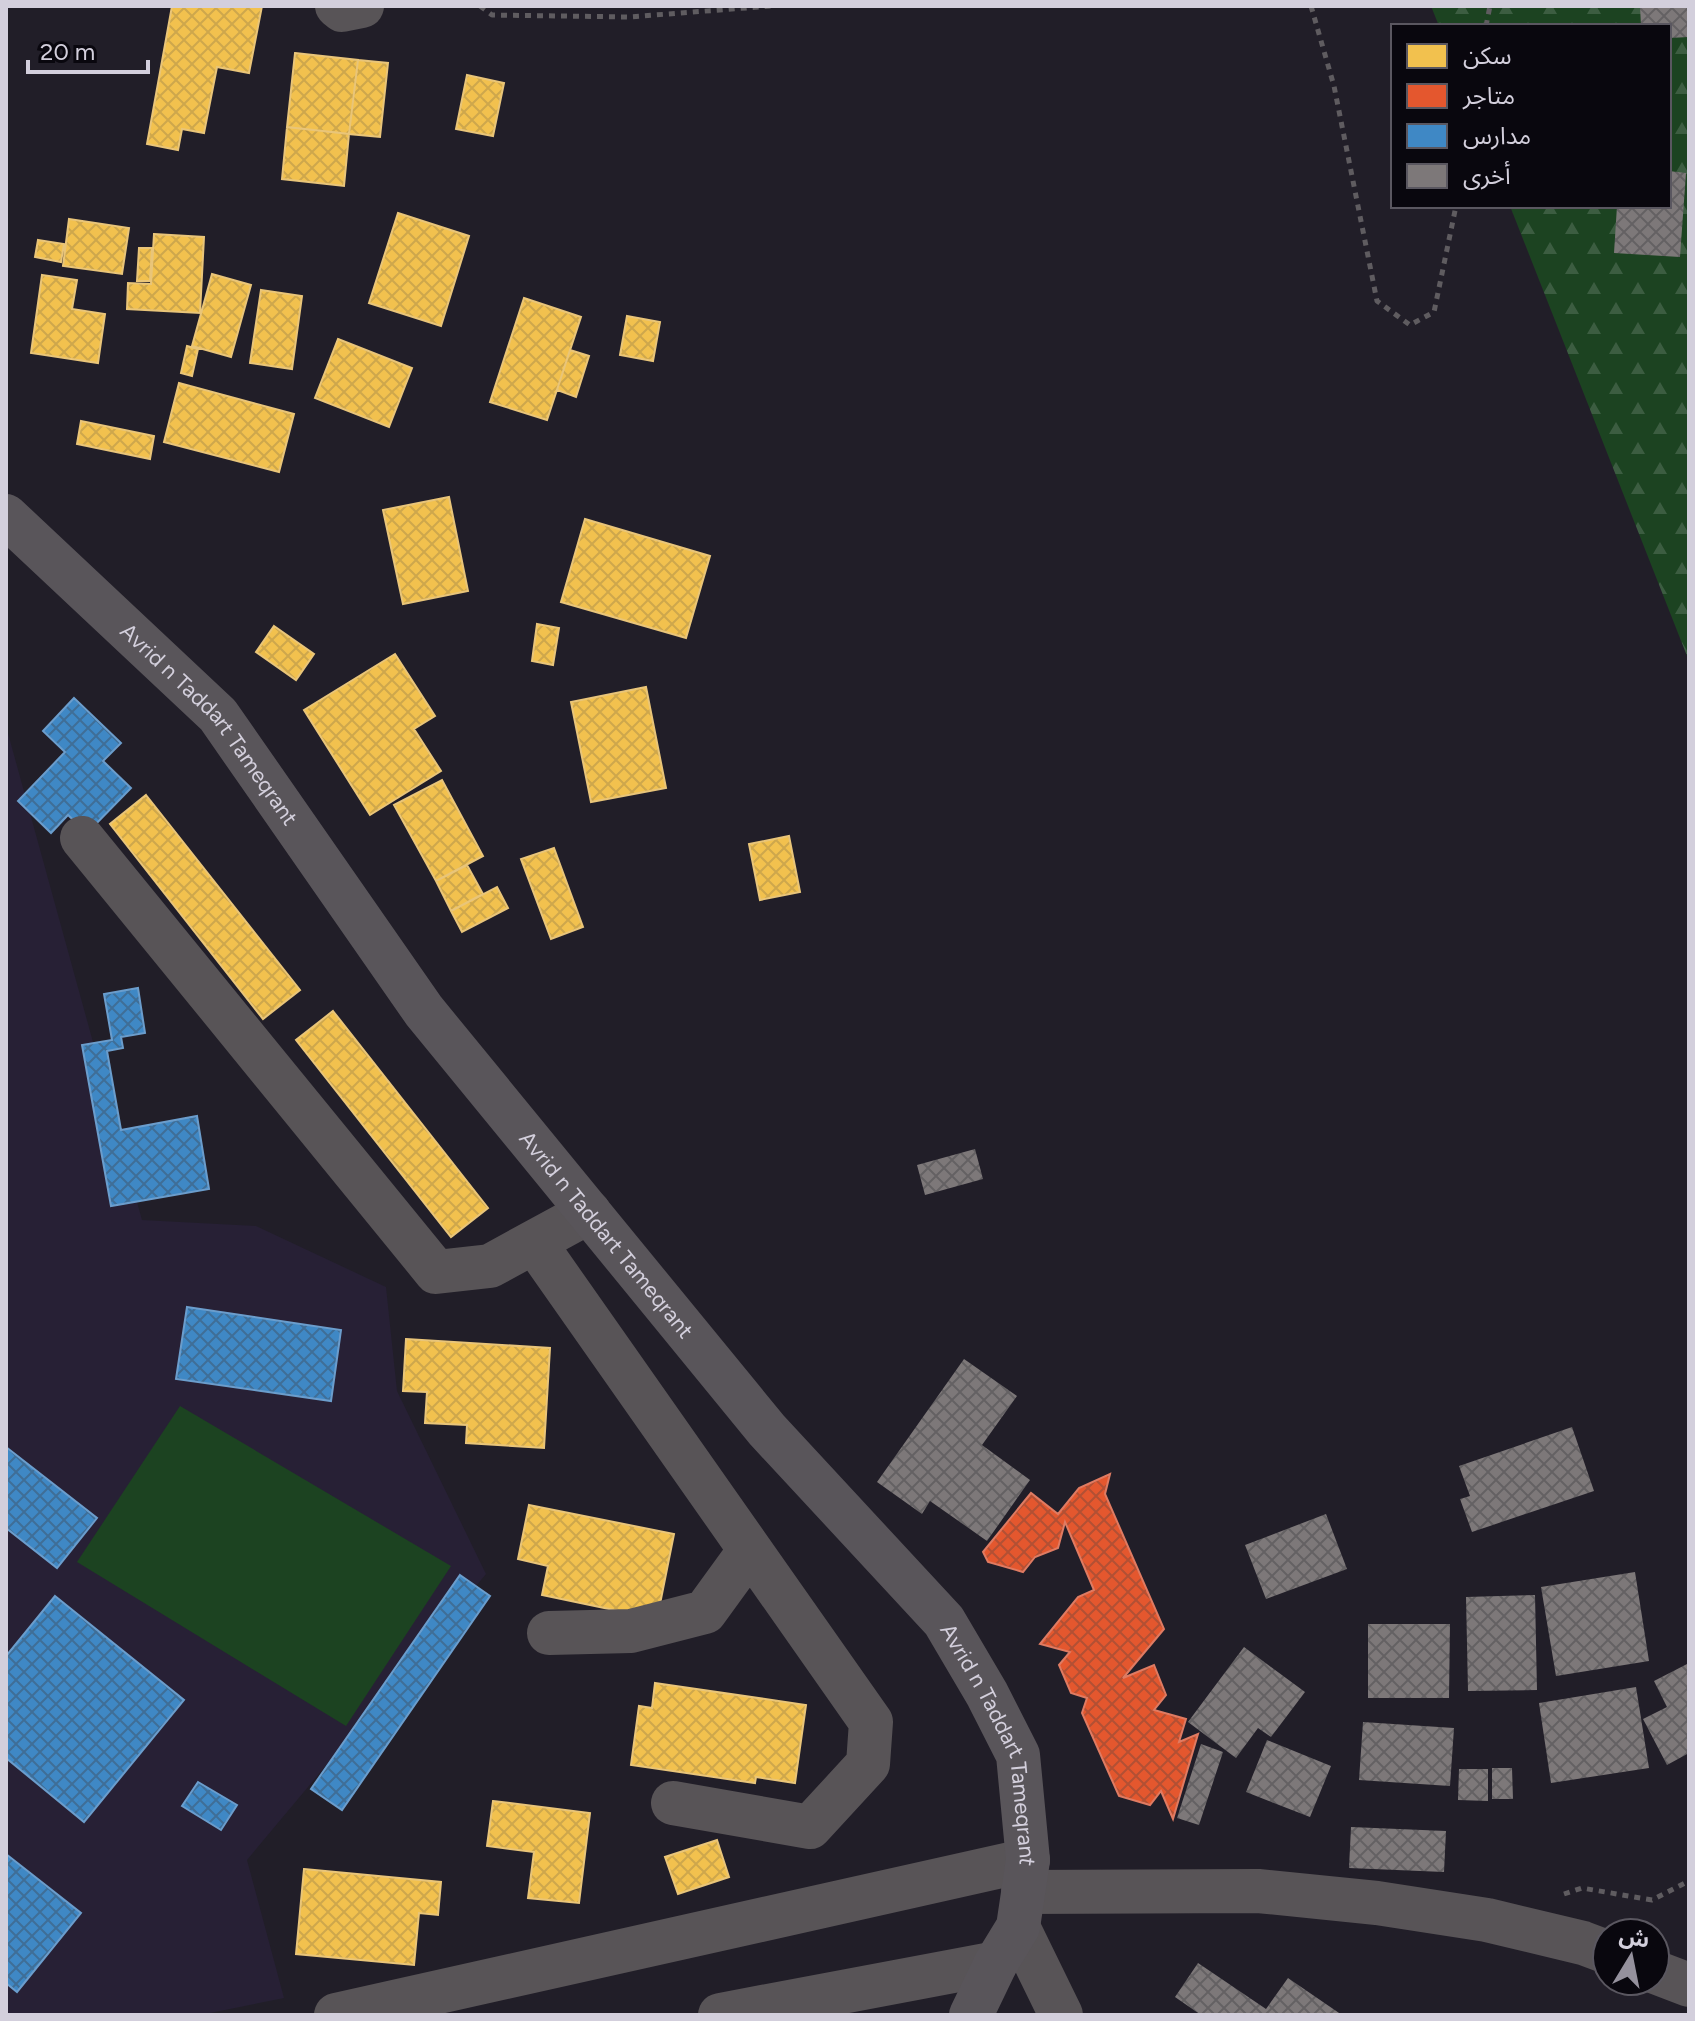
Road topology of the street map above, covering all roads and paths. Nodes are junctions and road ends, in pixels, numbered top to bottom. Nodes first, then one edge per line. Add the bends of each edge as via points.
1 (337, 6) edge
2 (362, 6) edge
3 (480, 6) edge
4 (771, 6) edge
5 (1311, 6) edge
6 (1456, 208) edge
7 (6, 516) edge
8 (82, 838) dead end
9 (589, 1212) junction
10 (534, 1242) junction
11 (750, 1550) junction
12 (549, 1633) dead end
13 (673, 1803) dead end
14 (1016, 1911) junction
15 (1591, 1946) edge
16 (394, 2009) edge
17 (336, 2015) edge
18 (720, 2015) edge
19 (971, 2015) edge
20 (1061, 2015) edge

1 - 2 street
3 - 4 path via 492,15 629,17
5 - 6 path via 1334,86 1377,301 1410,325 1434,312
7 - 9 main road, Avrid n Taddart Tameqrant via 218,715 424,1011
8 - 10 street via 436,1272 490,1266
9 - 10 street
9 - 14 main road, Avrid n Taddart Tameqrant via 767,1430 944,1621 1018,1755
10 - 11 street
11 - 12 street via 705,1612 631,1631
11 - 13 street via 871,1722 868,1764 810,1827
14 - 15 street via 1258,1891 1487,1920
14 - 16 street
14 - 18 street
14 - 19 main road
14 - 20 street
16 - 17 street

